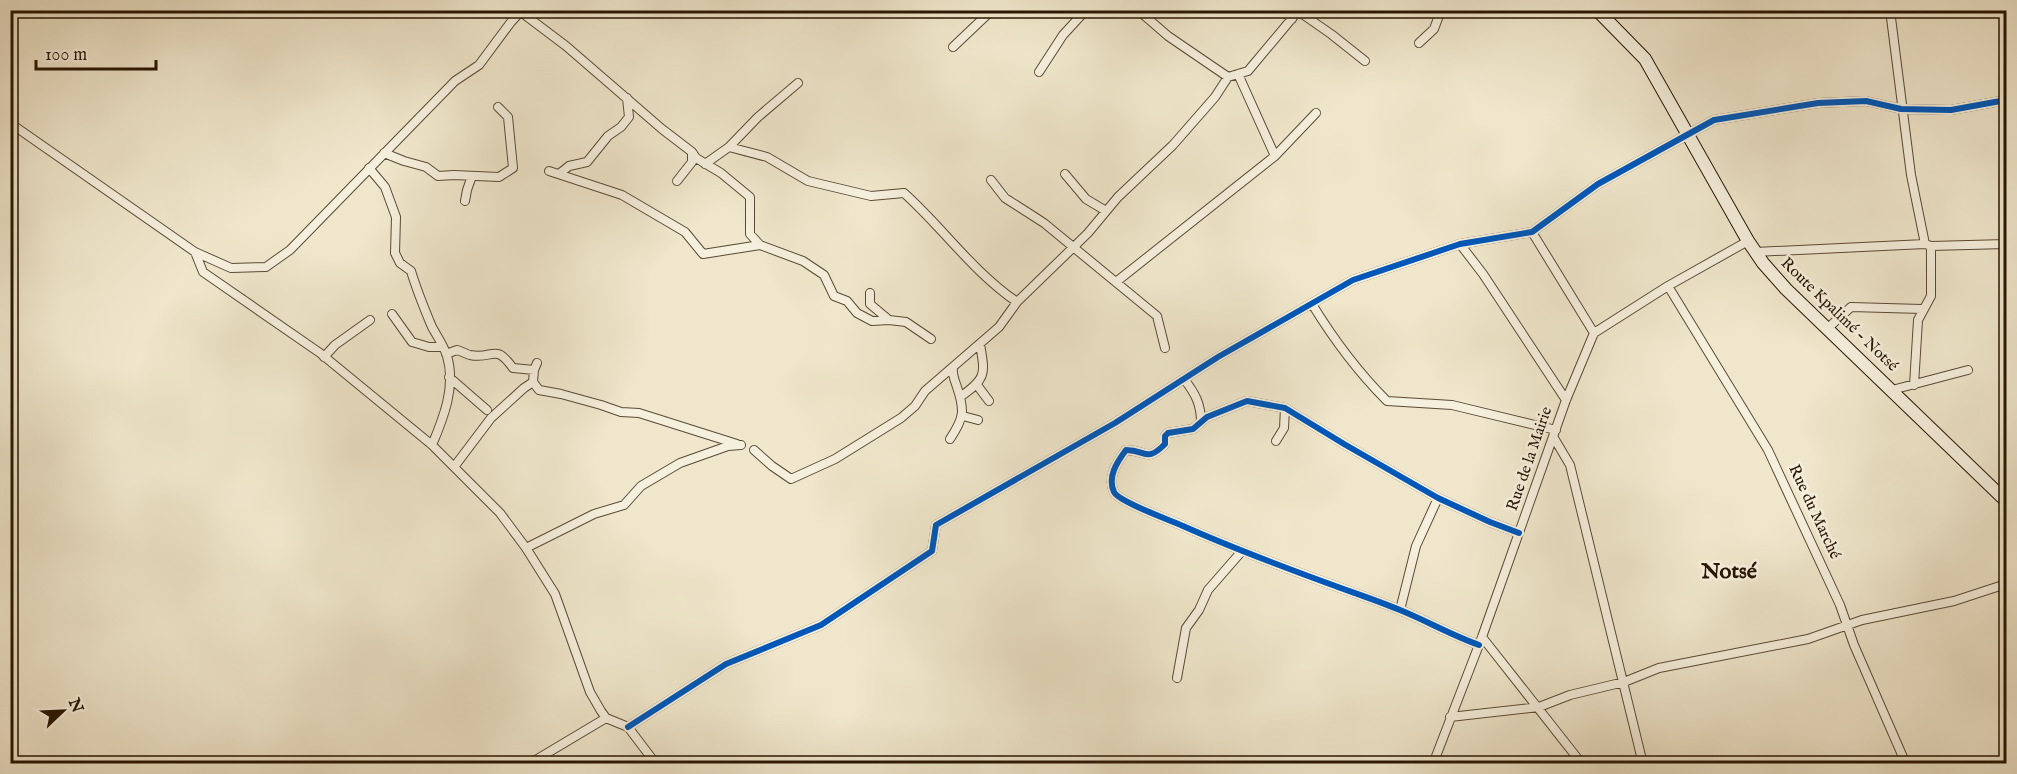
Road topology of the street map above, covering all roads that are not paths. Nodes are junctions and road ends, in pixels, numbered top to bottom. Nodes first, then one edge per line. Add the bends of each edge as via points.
1 (992, 10) edge
2 (1086, 10) edge
3 (1138, 10) edge
4 (1281, 10) edge
5 (1441, 10) edge
6 (1597, 10) edge
7 (1890, 10) edge
8 (521, 11) edge
9 (1299, 11) edge
10 (1292, 19) junction
11 (1419, 43) dead end
12 (953, 47) dead end
13 (1365, 61) dead end
14 (1040, 72) dead end
15 (1238, 74) junction
16 (1228, 77) junction
17 (798, 83) dead end
18 (627, 98) junction
19 (2007, 100) edge
20 (498, 107) dead end
21 (1901, 109) junction
22 (1316, 113) dead end
23 (10, 123) edge
24 (1688, 133) junction
25 (729, 147) junction
26 (692, 152) junction
27 (384, 153) junction
28 (1275, 156) junction
29 (705, 164) junction
30 (369, 168) junction
31 (549, 171) dead end
32 (559, 174) junction
33 (1065, 174) dead end
34 (472, 176) junction
35 (991, 180) dead end
36 (676, 181) dead end
37 (465, 201) dead end
38 (1106, 211) junction
39 (1532, 232) junction
40 (1460, 244) junction
41 (2007, 244) edge
42 (760, 245) junction
43 (1928, 245) junction
44 (1074, 247) junction
45 (1751, 247) junction
46 (195, 252) junction
47 (1116, 282) junction
48 (1668, 286) junction
49 (870, 293) dead end
50 (1017, 302) junction
51 (1312, 304) junction
52 (1923, 309) junction
53 (392, 314) dead end
54 (370, 320) dead end
55 (889, 320) junction
56 (1828, 328) junction
57 (434, 330) junction
58 (1594, 333) junction
59 (931, 339) dead end
60 (980, 344) junction
61 (424, 346) junction
62 (1165, 348) dead end
63 (444, 351) junction
64 (324, 357) junction
65 (952, 368) junction
66 (1968, 370) dead end
67 (449, 377) junction
68 (1184, 379) junction
69 (533, 382) junction
70 (977, 385) junction
71 (1914, 385) junction
72 (1892, 390) junction
73 (960, 397) junction
74 (1566, 400) junction
75 (989, 401) dead end
76 (1285, 408) junction
77 (487, 410) dead end
78 (963, 416) junction
79 (978, 420) dead end
80 (1201, 422) junction
81 (1555, 434) junction
82 (950, 439) dead end
83 (1276, 441) dead end
84 (432, 445) junction
85 (754, 450) dead end
86 (454, 467) junction
87 (1438, 498) junction
88 (2007, 501) edge
89 (1520, 533) junction
90 (526, 548) junction
91 (1242, 551) junction
92 (2007, 585) edge
93 (1400, 610) junction
94 (1847, 625) junction
95 (1480, 641) junction
96 (1177, 678) dead end
97 (1624, 682) junction
98 (1539, 707) junction
99 (1450, 717) junction
100 (606, 718) junction
101 (628, 727) junction
102 (530, 764) edge
103 (656, 764) edge
104 (1433, 764) edge
105 (1582, 764) edge
106 (1643, 764) edge
107 (1906, 764) edge

1 - 12 street
2 - 14 street via 1063,35
3 - 16 street
4 - 10 street
5 - 11 street via 1434,29
6 - 24 main road, Route Kpalimé - Notsé via 1645,59
7 - 21 street
8 - 18 street
8 - 27 street via 479,65 455,81
9 - 10 street
9 - 13 street
10 - 15 street via 1248,71
15 - 16 street
15 - 28 street
16 - 38 street via 1173,145
17 - 25 street
18 - 26 street
18 - 32 street via 628,117 621,127 608,136 587,162 569,166
19 - 21 street via 1951,110
20 - 34 street via 508,117 513,168 498,177
21 - 24 street via 1866,101 1818,103 1714,120
21 - 43 street via 1911,176
22 - 28 street
23 - 46 street
24 - 39 street via 1598,184
24 - 45 main road, Route Kpalimé - Notsé
25 - 29 street
25 - 50 street via 767,157 808,181 871,196 904,193 998,289
26 - 29 street
26 - 36 street via 692,162
27 - 30 street
27 - 34 street via 426,167 438,176
28 - 47 street
29 - 42 street via 750,196 750,234
30 - 46 street via 290,250 266,267 231,268
30 - 57 street via 385,187 396,217 395,253 411,271
31 - 32 street
32 - 42 street via 622,195 685,232 703,254
33 - 38 street via 1086,199
34 - 37 street
35 - 44 street via 1005,198
38 - 44 street
39 - 40 street
39 - 58 street
40 - 51 street via 1353,280
40 - 74 street
41 - 43 street
42 - 55 street via 803,261 824,275 834,296 848,301 856,313 872,321
43 - 45 street
43 - 52 street via 1931,296
44 - 47 street
44 - 50 street
45 - 48 street
45 - 56 main road, Route Kpalimé - Notsé via 1786,289
46 - 64 street via 203,272
47 - 62 street via 1157,316
48 - 58 street
48 - 94 street, Rue du Marché via 1768,450
49 - 55 street via 870,304
50 - 60 street via 999,327
51 - 68 street
51 - 81 street via 1361,375 1387,401 1452,405
52 - 56 street via 1851,307
52 - 71 street via 1918,320
53 - 61 street via 412,342
54 - 64 street via 334,345
55 - 59 street via 906,322
56 - 72 main road, Route Kpalimé - Notsé
57 - 61 street
57 - 63 street
58 - 74 street, Rue de la Mairie
60 - 65 street
60 - 70 street via 985,370
61 - 63 street
63 - 67 street
63 - 69 street via 457,350 469,355 498,353 513,368 535,366
64 - 84 street
65 - 73 street
65 - 85 street via 901,418 835,459 790,478
66 - 71 street
67 - 77 street
67 - 84 street via 450,396
68 - 80 street via 1200,406
68 - 101 street via 936,525 932,551 821,625 726,664
69 - 86 street via 491,418
69 - 90 street via 539,390 621,412 639,413 741,445 680,463 641,486 624,505 594,514
70 - 73 street
70 - 75 street
71 - 72 street
72 - 88 main road, Route Kpalimé - Notsé
73 - 78 street
74 - 81 street, Rue de la Mairie
76 - 80 street via 1247,401
76 - 83 street via 1284,428
76 - 87 street
78 - 79 street
78 - 82 street
80 - 91 street via 1193,429 1168,433 1165,444 1147,456 1126,450 1114,470 1114,492 1136,507
81 - 89 street, Rue de la Mairie
81 - 97 street via 1570,465
84 - 86 street
86 - 90 street via 500,513
87 - 89 street
87 - 93 street via 1416,546
89 - 95 street, Rue de la Mairie
90 - 100 street via 555,594 590,692
91 - 93 street
91 - 96 street via 1208,591 1186,628
92 - 94 street
93 - 95 street via 1453,636
94 - 97 street via 1808,639 1659,668
94 - 107 street, Rue du Marché
95 - 98 street
95 - 99 street, Rue de la Mairie
97 - 98 street
97 - 106 street
98 - 99 street
98 - 105 street
99 - 104 street, Rue de la Mairie
100 - 101 street
100 - 102 street
101 - 103 street

